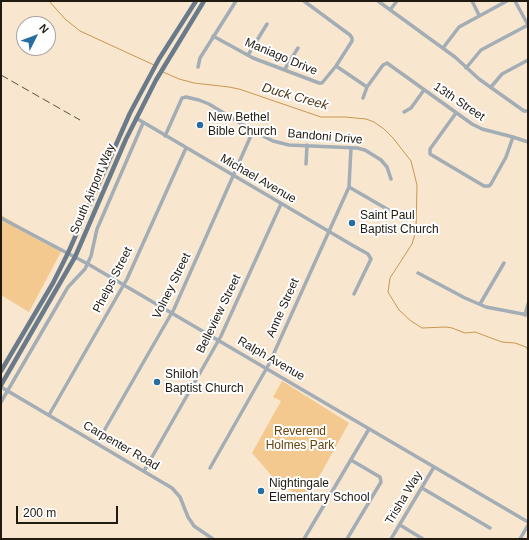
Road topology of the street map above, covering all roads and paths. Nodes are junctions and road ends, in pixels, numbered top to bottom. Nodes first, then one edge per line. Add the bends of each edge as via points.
1 (196, 1) edge
2 (204, 1) edge
3 (236, 1) edge
4 (304, 1) edge
5 (378, 1) edge
6 (397, 1) edge
7 (472, 1) edge
8 (507, 1) edge
9 (515, 1) edge
10 (390, 10) junction
11 (479, 16) junction
12 (267, 24) dead end
13 (528, 25) edge
14 (214, 36) junction
15 (298, 48) dead end
16 (443, 48) junction
17 (248, 55) junction
18 (528, 60) edge
19 (336, 66) junction
20 (198, 67) dead end
21 (466, 68) junction
22 (285, 69) junction
23 (366, 87) junction
24 (491, 87) junction
25 (424, 90) junction
26 (363, 98) dead end
27 (404, 112) dead end
28 (527, 112) edge
29 (456, 113) junction
30 (136, 118) junction
31 (143, 123) junction
32 (253, 131) junction
33 (165, 136) junction
34 (513, 136) junction
35 (528, 142) edge
36 (307, 145) junction
37 (186, 148) junction
38 (351, 148) junction
39 (306, 164) dead end
40 (234, 176) junction
41 (391, 179) dead end
42 (349, 187) junction
43 (281, 204) junction
44 (406, 217) dead end
45 (1, 218) edge
46 (328, 231) junction
47 (68, 253) junction
48 (75, 256) junction
49 (504, 263) dead end
50 (88, 264) junction
51 (418, 273) dead end
52 (124, 285) junction
53 (354, 294) dead end
54 (480, 304) junction
55 (528, 304) edge
56 (172, 313) junction
57 (526, 315) edge
58 (219, 340) junction
59 (266, 369) junction
60 (1, 371) edge
61 (1, 386) edge
62 (8, 391) junction
63 (1, 402) edge
64 (49, 415) junction
65 (369, 429) junction
66 (97, 443) junction
67 (351, 460) junction
68 (434, 467) junction
69 (210, 468) dead end
70 (144, 471) junction
71 (422, 488) junction
72 (528, 522) edge
73 (400, 525) junction
74 (528, 525) edge
75 (490, 528) dead end
76 (213, 539) edge
77 (304, 539) edge
78 (347, 539) edge
79 (391, 539) edge
80 (423, 539) edge
81 (520, 539) edge

1 - 47 main road, South Airport Way via 158,61 130,113
2 - 30 main road, South Airport Way via 158,76
3 - 14 street
4 - 19 street via 352,38
5 - 10 street
6 - 10 street
7 - 11 street
8 - 11 street
9 - 13 street
10 - 16 street
11 - 16 street via 459,27
12 - 17 street
13 - 21 street via 481,50
14 - 17 street, Maniago Drive
14 - 20 street via 200,58
15 - 22 street
16 - 21 street
17 - 22 street, Maniago Drive
18 - 24 street via 502,74
19 - 22 street, Maniago Drive via 320,83
19 - 23 street
21 - 24 street
23 - 25 street, 13th Street via 387,63
23 - 26 street
24 - 28 street
25 - 27 street via 411,108
25 - 29 street, 13th Street
29 - 34 street, 13th Street via 482,129
29 - 34 street via 430,149 430,154 486,187 491,184 506,157
30 - 31 street, Michael Avenue
30 - 48 main road, South Airport Way
31 - 33 street, Michael Avenue
31 - 50 street via 97,229
32 - 33 street, Bandoni Drive via 200,100 186,96 182,98
32 - 36 street, Bandoni Drive via 265,138 289,145
32 - 40 street, Volney Street
33 - 37 street, Michael Avenue
34 - 35 street, 13th Street
36 - 38 street, Bandoni Drive
36 - 39 street
37 - 40 street, Michael Avenue
37 - 52 street, Phelps Street
38 - 41 street, Bandoni Drive via 365,150 381,160 387,167
38 - 42 street, Anne Street
40 - 43 street, Michael Avenue
40 - 56 street, Volney Street
42 - 44 street via 399,216
42 - 46 street, Anne Street
43 - 46 street, Michael Avenue
43 - 58 street, Belleview Street
45 - 47 street, Ralph Avenue
46 - 53 street, Michael Avenue via 371,256
46 - 59 street, Anne Street
47 - 48 street, Ralph Avenue
47 - 60 main road, South Airport Way
48 - 50 street, Ralph Avenue
48 - 61 main road, South Airport Way
49 - 54 street
50 - 52 street, Ralph Avenue
50 - 62 street via 68,286
51 - 54 street
52 - 56 street, Ralph Avenue
52 - 64 street, Phelps Street
54 - 57 street
55 - 57 street
56 - 58 street, Ralph Avenue
56 - 66 street, Volney Street
58 - 59 street, Ralph Avenue
58 - 70 street, Belleview Street
59 - 65 street, Ralph Avenue
59 - 69 street, Anne Street
61 - 62 street, Carpenter Road
62 - 63 street
62 - 64 street, Carpenter Road
64 - 66 street, Carpenter Road
65 - 67 street
65 - 68 street, Ralph Avenue
66 - 70 street, Carpenter Road
67 - 77 street
67 - 78 street via 380,477 382,482
68 - 71 street, Trisha Way
68 - 72 street, Ralph Avenue
70 - 76 street, Carpenter Road via 175,490 194,526
71 - 73 street, Trisha Way
71 - 75 street
73 - 79 street, Trisha Way
73 - 80 street
74 - 81 street

